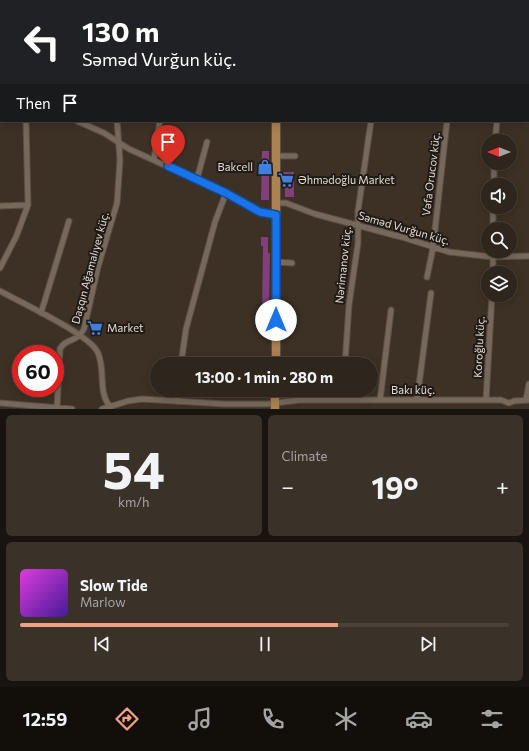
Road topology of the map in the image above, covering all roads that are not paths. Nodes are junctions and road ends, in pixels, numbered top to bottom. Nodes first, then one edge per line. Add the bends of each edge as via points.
1 (26, 122) edge
2 (79, 122) edge
3 (118, 122) edge
4 (160, 122) edge
5 (276, 122) edge
6 (371, 122) edge
7 (447, 122) edge
8 (497, 122) edge
9 (496, 134) edge
10 (118, 141) junction
11 (207, 142) dead end
12 (276, 156) junction
13 (295, 156) dead end
14 (154, 159) junction
15 (197, 179) junction
16 (226, 193) junction
17 (276, 203) junction
18 (28, 205) junction
19 (0, 206) edge
20 (276, 215) junction
21 (69, 221) dead end
22 (358, 225) junction
23 (433, 248) junction
24 (481, 254) edge
25 (517, 255) edge
26 (529, 256) edge
27 (276, 262) junction
28 (292, 263) dead end
29 (0, 268) edge
30 (427, 277) dead end
31 (0, 291) edge
32 (431, 293) dead end
33 (492, 302) edge
34 (391, 310) dead end
35 (41, 313) junction
36 (81, 336) junction
37 (182, 357) edge
38 (276, 357) edge
39 (345, 357) edge
40 (529, 384) edge
41 (177, 397) edge
42 (342, 397) edge
43 (342, 400) junction
44 (380, 400) junction
45 (417, 400) junction
46 (486, 400) junction
47 (527, 400) edge
48 (177, 401) junction
49 (0, 402) edge
50 (510, 403) junction
51 (225, 406) edge
52 (275, 406) edge
53 (23, 407) edge
54 (58, 408) junction
55 (111, 408) edge
56 (72, 409) edge
57 (102, 409) edge
58 (511, 409) edge

1 - 18 street
2 - 10 street
3 - 10 street, Daşqın Ağamalıyev küç.
4 - 14 street
5 - 12 main road
6 - 22 street, Nərimanov küç.
7 - 23 street, Vəfa Orucov küç.
8 - 9 street
10 - 14 street via 129,149
10 - 36 street, Daşqın Ağamalıyev küç. via 120,160 117,203
11 - 15 street
12 - 13 street
12 - 17 main road
14 - 15 street
15 - 16 street
16 - 20 street via 260,212
16 - 37 street via 215,222 186,329
17 - 20 main road
17 - 22 street, Səməd Vurğun küç.
18 - 19 street
18 - 29 street via 16,237
20 - 27 main road
21 - 35 street
22 - 23 street, Səməd Vurğun küç.
22 - 39 street, Nərimanov küç.
23 - 24 street, Səməd Vurğun küç. via 460,254
23 - 30 street, Vəfa Orucov küç.
25 - 26 street, Səməd Vurğun küç.
27 - 28 street
27 - 38 main road
31 - 35 street
32 - 45 street
33 - 46 street, Koroğlu küç.
34 - 44 street
35 - 36 street
36 - 54 street, Daşqın Ağamalıyev küç. via 64,343 60,349
36 - 55 street via 96,348 101,365 102,388
40 - 47 street
41 - 48 street
42 - 43 street
43 - 44 street, Bakı küç.
43 - 52 street, Bakı küç. via 300,400
44 - 45 street, Bakı küç.
45 - 46 street, Bakı küç.
46 - 50 street, Bakı küç.
47 - 50 street, Bakı küç.
48 - 51 street, Bakı küç.
48 - 55 street, Bakı küç. via 134,399
49 - 53 street
50 - 58 street
51 - 52 street, Bakı küç.
53 - 54 street
54 - 56 street
55 - 57 street, Bakı küç.

